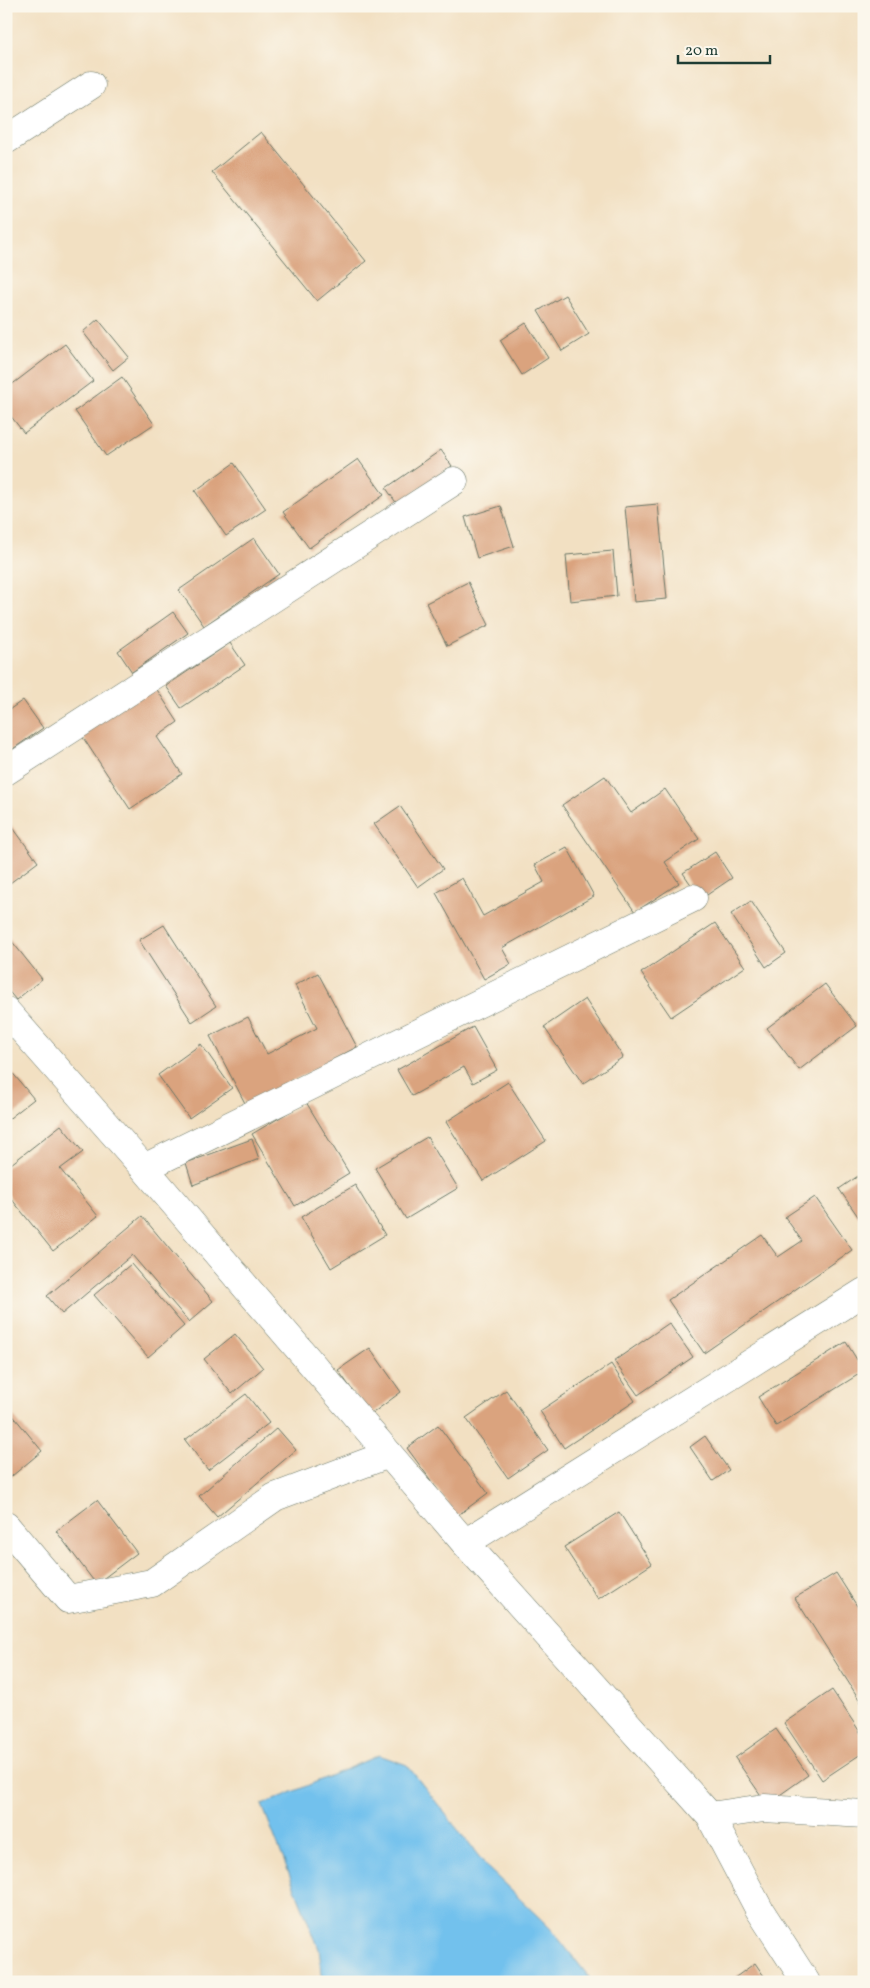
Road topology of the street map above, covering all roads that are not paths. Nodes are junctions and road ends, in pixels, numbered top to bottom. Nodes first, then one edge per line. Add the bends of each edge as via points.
1 (91, 85) dead end
2 (6, 140) edge
3 (454, 481) dead end
4 (6, 771) edge
5 (693, 898) dead end
6 (6, 1011) edge
7 (144, 1168) junction
8 (864, 1292) edge
9 (389, 1454) junction
10 (6, 1526) edge
11 (465, 1543) junction
12 (864, 1814) edge
13 (710, 1816) junction
14 (806, 1982) edge

1 - 2 street
3 - 4 street
5 - 7 street
6 - 7 street
7 - 9 street
8 - 11 street
9 - 10 street via 276,1497 152,1583 68,1599
9 - 11 street
11 - 13 street
12 - 13 street via 764,1808
13 - 14 street via 759,1910

